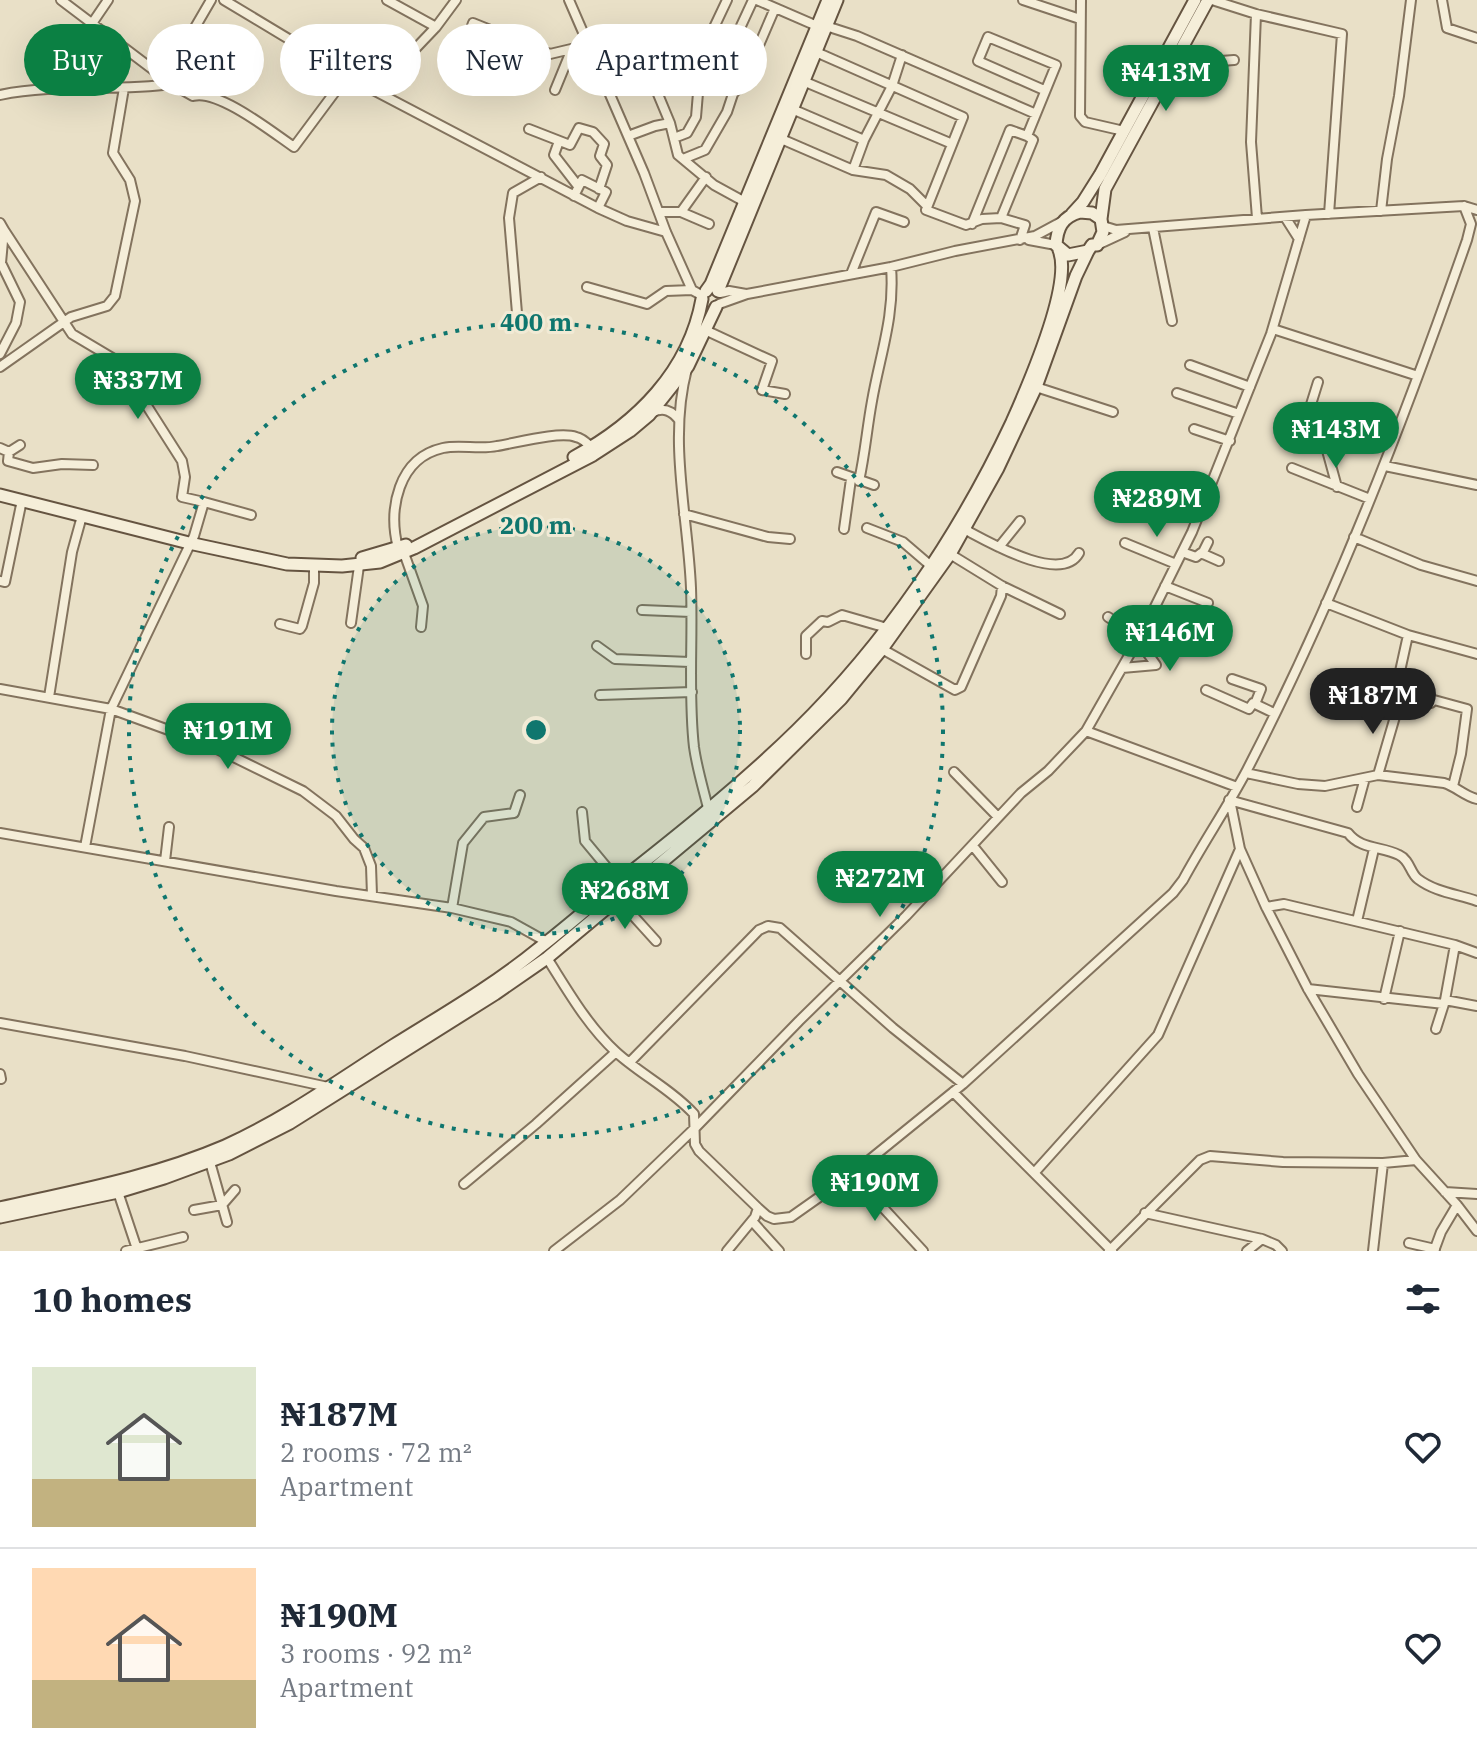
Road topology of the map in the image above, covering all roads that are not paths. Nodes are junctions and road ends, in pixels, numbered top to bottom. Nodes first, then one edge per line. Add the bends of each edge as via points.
1 (61, 0) edge
2 (108, 0) edge
3 (211, 0) edge
4 (224, 0) edge
5 (387, 0) edge
6 (456, 0) edge
7 (569, 0) edge
8 (727, 0) edge
9 (755, 0) edge
10 (828, 0) edge
11 (837, 0) edge
12 (1023, 0) edge
13 (1081, 0) edge
14 (1195, 0) edge
15 (1210, 0) edge
16 (1411, 0) edge
17 (1442, 0) edge
18 (775, 8) junction
19 (1256, 14) junction
20 (1080, 19) junction
21 (90, 24) edge
22 (92, 24) edge
23 (198, 24) edge
24 (579, 24) edge
25 (716, 24) edge
26 (743, 24) edge
27 (821, 26) junction
28 (436, 27) junction
29 (767, 27) edge
30 (280, 33) edge
31 (1477, 38) edge
32 (421, 43) edge
33 (816, 52) junction
34 (902, 55) junction
35 (1176, 58) junction
36 (1234, 60) dead end
37 (567, 61) edge
38 (803, 81) junction
39 (892, 86) junction
40 (555, 90) dead end
41 (1044, 90) junction
42 (24, 92) edge
43 (0, 95) edge
44 (123, 96) edge
45 (210, 96) edge
46 (332, 96) edge
47 (385, 96) edge
48 (610, 96) edge
49 (732, 96) edge
50 (792, 109) junction
51 (879, 113) junction
52 (1036, 114) junction
53 (670, 123) junction
54 (529, 129) dead end
55 (1124, 131) junction
56 (628, 136) junction
57 (1027, 136) junction
58 (674, 138) junction
59 (779, 138) junction
60 (864, 140) junction
61 (559, 141) junction
62 (950, 143) junction
63 (683, 159) junction
64 (853, 170) junction
65 (541, 177) junction
66 (706, 177) junction
67 (578, 186) junction
68 (599, 189) junction
69 (574, 196) junction
70 (745, 202) junction
71 (926, 205) junction
72 (1464, 206) junction
73 (598, 208) junction
74 (1477, 210) edge
75 (1381, 211) junction
76 (659, 212) junction
77 (681, 212) junction
78 (1329, 214) junction
79 (1306, 215) junction
80 (1285, 217) junction
81 (1001, 218) junction
82 (1067, 218) junction
83 (1257, 218) junction
84 (904, 222) dead end
85 (1102, 222) junction
86 (709, 224) dead end
87 (972, 224) junction
88 (2, 227) edge
89 (1141, 228) junction
90 (1153, 228) junction
91 (666, 232) junction
92 (1020, 240) junction
93 (1299, 240) junction
94 (1057, 247) junction
95 (1092, 248) junction
96 (1, 263) edge
97 (891, 267) junction
98 (851, 274) junction
99 (587, 287) dead end
100 (709, 296) junction
101 (517, 313) dead end
102 (1172, 321) dead end
103 (63, 322) junction
104 (1273, 329) junction
105 (705, 330) junction
106 (0, 354) edge
107 (1190, 365) dead end
108 (688, 366) junction
109 (0, 367) edge
110 (1418, 376) junction
111 (1318, 382) dead end
112 (1036, 387) junction
113 (1250, 387) junction
114 (1177, 393) dead end
115 (785, 394) dead end
116 (1113, 412) dead end
117 (1239, 414) junction
118 (649, 415) junction
119 (680, 421) junction
120 (1194, 429) dead end
121 (1230, 441) junction
122 (20, 445) dead end
123 (591, 447) junction
124 (5, 450) edge
125 (93, 465) dead end
126 (1385, 466) junction
127 (1292, 468) dead end
128 (837, 472) dead end
129 (855, 480) junction
130 (874, 485) dead end
131 (1477, 485) edge
132 (0, 487) edge
133 (1337, 487) junction
134 (0, 495) edge
135 (1370, 499) junction
136 (22, 500) junction
137 (204, 502) junction
138 (684, 514) junction
139 (251, 515) dead end
140 (82, 516) junction
141 (1020, 521) dead end
142 (867, 528) dead end
143 (844, 529) dead end
144 (964, 529) junction
145 (1354, 537) junction
146 (191, 539) junction
147 (790, 539) dead end
148 (1208, 542) dead end
149 (1125, 543) dead end
150 (999, 547) junction
151 (401, 550) junction
152 (1182, 552) junction
153 (1079, 553) dead end
154 (950, 554) junction
155 (1202, 554) junction
156 (1219, 561) dead end
157 (1176, 564) junction
158 (314, 566) junction
159 (359, 566) junction
160 (931, 566) junction
161 (0, 581) edge
162 (1477, 581) edge
163 (1002, 586) junction
164 (1165, 586) junction
165 (1208, 603) dead end
166 (1326, 603) junction
167 (642, 610) dead end
168 (691, 612) junction
169 (1060, 614) dead end
170 (1108, 617) dead end
171 (351, 623) dead end
172 (280, 624) dead end
173 (421, 627) dead end
174 (887, 628) junction
175 (1408, 635) junction
176 (1138, 638) junction
177 (597, 646) dead end
178 (882, 649) junction
179 (806, 654) dead end
180 (1477, 654) edge
181 (690, 662) junction
182 (1122, 668) junction
183 (1232, 679) dead end
184 (0, 689) edge
185 (1206, 690) dead end
186 (692, 692) junction
187 (1395, 694) junction
188 (600, 695) dead end
189 (49, 697) junction
190 (1255, 704) junction
191 (111, 709) junction
192 (1274, 713) junction
193 (1086, 731) junction
194 (954, 772) dead end
195 (1246, 773) junction
196 (1378, 775) junction
197 (1365, 778) junction
198 (1453, 786) junction
199 (1237, 787) junction
200 (520, 795) dead end
201 (1477, 799) edge
202 (1229, 800) junction
203 (1357, 807) dead end
204 (582, 812) dead end
205 (710, 815) junction
206 (998, 817) junction
207 (169, 827) dead end
208 (0, 833) edge
209 (973, 846) junction
210 (85, 847) junction
211 (1240, 849) junction
212 (1374, 849) junction
213 (165, 861) junction
214 (619, 882) junction
215 (1002, 882) dead end
216 (372, 895) junction
217 (618, 899) junction
218 (1477, 901) edge
219 (1266, 907) junction
220 (452, 908) junction
221 (1357, 921) junction
222 (1400, 931) junction
223 (656, 941) dead end
224 (547, 942) junction
225 (1455, 945) junction
226 (1477, 953) edge
227 (547, 958) junction
228 (838, 982) junction
229 (1308, 989) junction
230 (1384, 999) junction
231 (1444, 1002) junction
232 (1477, 1006) edge
233 (0, 1023) edge
234 (1436, 1029) dead end
235 (616, 1052) junction
236 (629, 1063) junction
237 (963, 1084) junction
238 (328, 1087) junction
239 (953, 1092) junction
240 (696, 1127) junction
241 (1416, 1160) junction
242 (210, 1162) junction
243 (1383, 1163) junction
244 (1035, 1172) junction
245 (852, 1174) junction
246 (464, 1184) dead end
247 (235, 1190) dead end
248 (118, 1192) junction
249 (1444, 1192) junction
250 (1477, 1194) edge
251 (222, 1205) junction
252 (1457, 1205) junction
253 (0, 1208) edge
254 (758, 1208) junction
255 (194, 1210) dead end
256 (1145, 1213) junction
257 (0, 1217) edge
258 (752, 1221) junction
259 (227, 1222) dead end
260 (1477, 1231) edge
261 (183, 1237) dead end
262 (1262, 1239) junction
263 (1409, 1243) dead end
264 (137, 1249) junction
265 (1110, 1250) edge
266 (1435, 1250) edge
267 (126, 1251) edge
268 (554, 1251) edge
269 (727, 1251) edge
270 (779, 1251) edge
271 (923, 1251) edge
272 (1247, 1251) edge
273 (1282, 1251) edge
274 (1373, 1251) edge

1 - 21 street
2 - 22 street
3 - 23 street
4 - 30 street
5 - 28 street
6 - 28 street
7 - 24 street
8 - 25 street
9 - 18 street
9 - 26 street
10 - 27 main road
11 - 27 main road
12 - 20 street
13 - 20 street
14 - 55 main road
15 - 19 street
15 - 35 main road
16 - 75 street
17 - 31 street via 1447,28
18 - 27 street
18 - 29 street
19 - 78 street via 1342,34
19 - 83 street via 1251,142
20 - 55 street via 1080,116 1085,122
27 - 33 main road
27 - 34 street
27 - 70 main road
28 - 32 street
33 - 38 main road
33 - 39 street
34 - 39 street
34 - 52 street
35 - 36 street
35 - 85 main road via 1105,189
37 - 40 street
38 - 50 main road
38 - 51 street
39 - 51 street
39 - 62 street via 963,117
41 - 41 street via 1056,65 988,37 978,61
41 - 52 street
42 - 43 street
44 - 103 street via 113,153 130,180 135,201 115,296 107,306
45 - 46 street via 294,147
47 - 65 street
48 - 56 street
49 - 63 street via 705,150
50 - 59 main road
50 - 60 street
51 - 60 street
51 - 62 street
52 - 57 street
53 - 56 street
53 - 58 street
53 - 58 street via 645,63 691,74 699,81 696,117 687,133
54 - 61 street
55 - 82 main road via 1089,193
56 - 76 street
57 - 81 street via 1033,140
57 - 87 street via 1010,130
58 - 63 street
59 - 64 street
59 - 100 main road
60 - 64 street
61 - 67 street via 554,155
61 - 68 street via 570,145 579,128 593,132 604,144 600,156 607,165
62 - 71 street
63 - 66 street
64 - 71 street via 886,175
65 - 69 street
65 - 101 street via 513,193 509,218
66 - 70 street
66 - 77 street
67 - 68 street via 582,180
67 - 69 street
68 - 73 street via 606,192
69 - 73 street
70 - 100 main road
71 - 87 street via 926,210
72 - 74 street
72 - 75 street
72 - 110 street via 1471,224 1467,240
73 - 91 street
75 - 78 street
76 - 77 street
76 - 91 street
77 - 86 street
78 - 79 street
79 - 80 street
79 - 93 street
80 - 83 street
80 - 93 street
81 - 87 street
81 - 92 street via 1025,225
82 - 85 main road via 1087,212
82 - 92 street
82 - 94 main road
83 - 90 street
84 - 98 street via 876,212
85 - 89 street via 1116,230
85 - 95 main road
88 - 96 street
88 - 103 street
89 - 90 street
89 - 95 street
90 - 102 street
91 - 100 street
92 - 94 street
92 - 97 street
93 - 104 street
94 - 95 main road via 1073,256
94 - 160 main road via 1063,262 1058,296 1023,398 986,476
95 - 112 main road via 1076,276
96 - 106 street via 20,302
97 - 98 street
97 - 129 street via 886,345
98 - 100 street
99 - 100 street via 647,304 666,291
100 - 105 main road
100 - 123 main road via 678,365 639,412
103 - 109 street
103 - 137 street via 72,334 119,362 182,461 182,497
104 - 110 street
104 - 113 street
105 - 108 main road
105 - 115 street via 772,361 762,390
107 - 113 street
108 - 118 main road
108 - 119 street
110 - 126 street
111 - 133 street via 1303,430 1323,436
112 - 116 street
112 - 144 main road
113 - 117 street
114 - 117 street
117 - 121 street
118 - 119 street via 665,409
118 - 151 main road via 593,455
119 - 138 street
120 - 121 street
121 - 152 street
122 - 124 street
123 - 151 main road
123 - 151 street via 573,436 426,453 412,466 395,502 392,520
124 - 125 street via 8,461 33,468
126 - 131 street
126 - 135 street
127 - 133 street
128 - 129 street
129 - 130 street
129 - 143 street
132 - 146 main road
133 - 135 street
134 - 136 main road
135 - 145 street
136 - 140 main road
136 - 161 street via 5,582
137 - 139 street
137 - 146 street
138 - 147 street
138 - 168 street
140 - 146 main road
140 - 189 street
141 - 150 street
142 - 160 street via 903,542
144 - 150 street
144 - 154 main road
145 - 162 street
145 - 166 street
146 - 151 main road via 328,560
146 - 158 main road via 272,561
146 - 191 street
148 - 155 street
149 - 157 street
150 - 153 street via 1052,564 1075,561
151 - 159 main road
151 - 173 street via 423,606
152 - 155 street
152 - 157 street
154 - 163 street
154 - 178 main road
155 - 156 street
157 - 164 street
158 - 159 main road
158 - 172 street via 302,626
159 - 171 street
160 - 174 main road
163 - 169 street
163 - 178 street via 961,687 955,690
164 - 165 street
164 - 176 street
166 - 175 street
166 - 192 street
167 - 168 street
168 - 181 street
170 - 176 street
174 - 179 street via 842,615 822,621 806,636
174 - 205 main road via 800,728
175 - 180 street
175 - 187 street
176 - 182 street
176 - 182 street via 1156,665
177 - 181 street via 615,659
178 - 205 main road via 822,720 753,786
181 - 186 street
182 - 193 street
183 - 190 street via 1261,689
184 - 189 street
185 - 190 street via 1249,709
186 - 188 street
186 - 205 street via 694,746
187 - 196 street via 1399,703
187 - 198 street via 1467,709
189 - 191 street
190 - 192 street
191 - 210 street
191 - 216 street via 237,758 321,803 364,848
192 - 195 street
193 - 199 street
193 - 206 street
194 - 206 street
195 - 197 street via 1325,786
195 - 199 street
196 - 197 street
196 - 198 street
197 - 203 street
198 - 201 street
199 - 202 street
200 - 220 street via 514,813 484,817 463,843
202 - 211 street
202 - 212 street via 1348,833
202 - 237 street via 1173,893
204 - 214 street via 585,841
205 - 214 main road
205 - 217 main road
206 - 209 street
207 - 213 street
208 - 210 street
209 - 215 street
209 - 228 street
210 - 213 street
211 - 219 street
211 - 244 street via 1158,1035
212 - 218 street via 1400,855 1415,877 1432,888
212 - 221 street
213 - 216 street
214 - 224 main road
216 - 220 street
217 - 223 street
217 - 227 main road
219 - 221 street via 1284,904
219 - 229 street
220 - 224 street via 511,922
221 - 222 street
222 - 225 street
222 - 230 street
224 - 238 main road
225 - 226 street
225 - 231 street
227 - 235 street via 582,1014
227 - 242 main road via 319,1107
228 - 236 street via 780,928 764,927
228 - 237 street
228 - 240 street
229 - 230 street
229 - 241 street
230 - 231 street
231 - 232 street
231 - 234 street
233 - 238 street
235 - 236 street
235 - 246 street
236 - 240 street via 687,1106
237 - 239 street
238 - 253 main road via 254,1131 196,1157 131,1179
239 - 244 street
239 - 245 street
240 - 254 street via 699,1151
240 - 268 street via 620,1200
241 - 243 street
241 - 249 street
242 - 248 main road
242 - 251 street
243 - 256 street via 1210,1156
243 - 274 street
244 - 265 street
245 - 254 street via 791,1217 774,1219
245 - 271 street
247 - 251 street
248 - 257 main road
248 - 264 street
249 - 250 street
249 - 252 street
251 - 255 street
251 - 259 street
252 - 260 street
252 - 266 street
254 - 258 street
256 - 262 street
256 - 265 street
258 - 269 street
258 - 270 street
261 - 264 street
262 - 272 street
262 - 273 street
263 - 266 street
264 - 267 street

